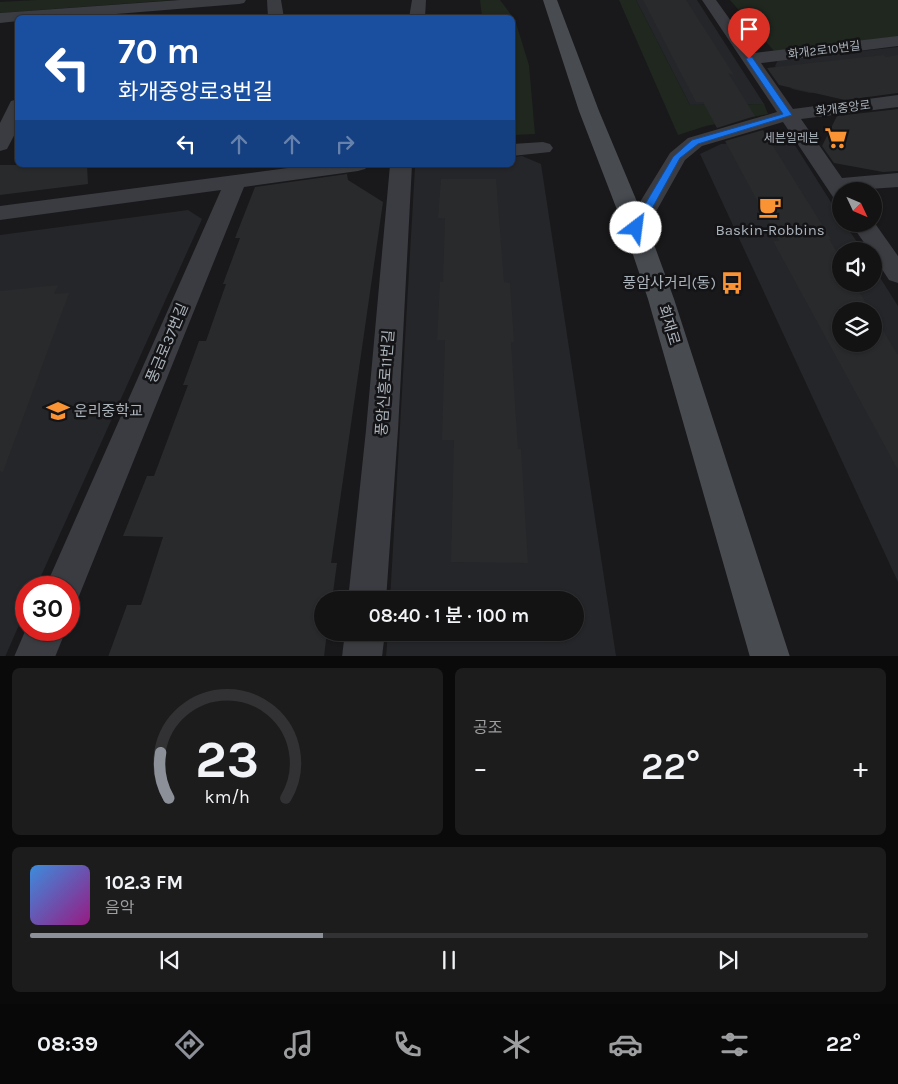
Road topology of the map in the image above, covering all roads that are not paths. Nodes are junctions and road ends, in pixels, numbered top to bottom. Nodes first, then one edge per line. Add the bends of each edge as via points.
1 (239, 0) edge
2 (274, 0) edge
3 (419, 0) edge
4 (709, 0) edge
5 (551, 1) edge
6 (168, 12) edge
7 (84, 15) edge
8 (276, 15) edge
9 (417, 15) edge
10 (15, 17) edge
11 (0, 18) edge
12 (898, 42) edge
13 (749, 59) junction
14 (898, 101) edge
15 (15, 112) edge
16 (788, 115) junction
17 (0, 144) edge
18 (15, 147) edge
19 (543, 148) dead end
20 (0, 149) edge
21 (515, 150) edge
22 (343, 167) edge
23 (401, 167) edge
24 (898, 180) edge
25 (234, 182) junction
26 (834, 182) edge
27 (882, 182) edge
28 (0, 213) edge
29 (636, 228) junction
30 (869, 232) edge
31 (898, 274) edge
32 (69, 576) edge
33 (368, 591) edge
34 (41, 641) edge
35 (364, 641) edge
36 (34, 656) edge
37 (362, 656) edge
38 (770, 656) edge

1 - 6 street
2 - 8 street
3 - 9 street
4 - 13 street
5 - 29 main road, 회재로 via 589,111
6 - 7 street
10 - 11 street
12 - 13 street, 화개2로10번길
13 - 16 street
14 - 16 street, 화개중앙로
15 - 17 street
16 - 26 street
16 - 29 street, 화개중앙로 via 695,142 677,157
18 - 20 street
19 - 21 street
22 - 25 street
23 - 33 street, 풍암신흥로11번길
24 - 27 street
25 - 28 street
25 - 32 street, 풍금로37번길
29 - 38 main road, 회재로 via 661,299
30 - 31 street
34 - 36 street
35 - 37 street

